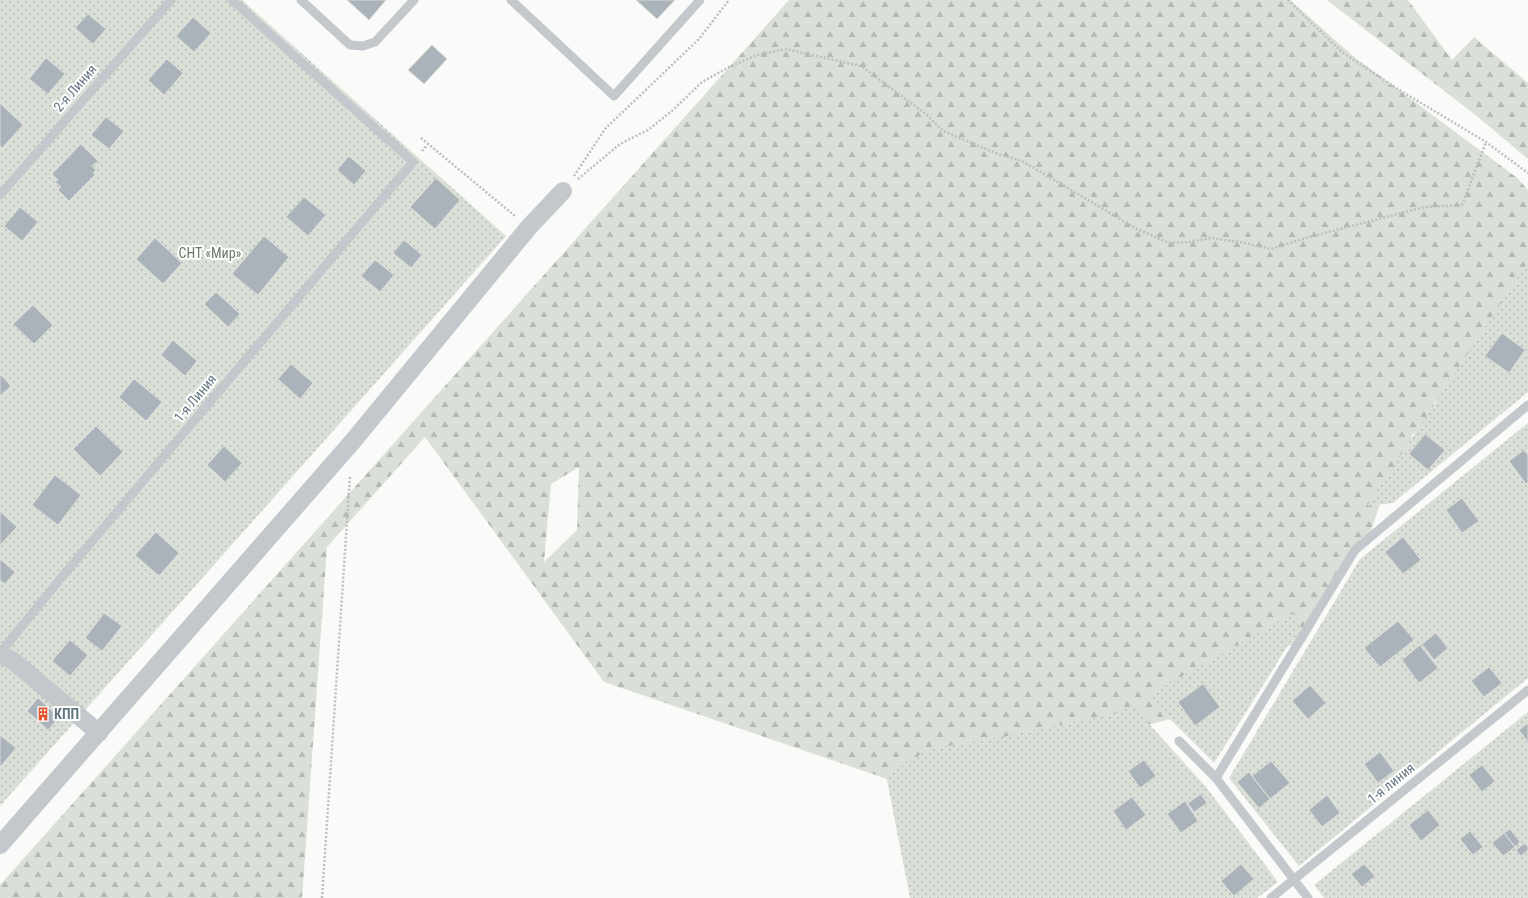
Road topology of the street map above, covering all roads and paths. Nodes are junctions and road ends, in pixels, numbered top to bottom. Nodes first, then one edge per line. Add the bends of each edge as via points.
1 (171, 0) edge
2 (232, 0) edge
3 (300, 0) edge
4 (414, 0) edge
5 (511, 0) edge
6 (700, 0) edge
7 (729, 0) edge
8 (1288, 0) edge
9 (421, 138) dead end
10 (1486, 142) junction
11 (1528, 173) edge
12 (563, 191) junction
13 (0, 195) edge
14 (529, 227) junction
15 (1528, 405) edge
16 (350, 473) dead end
17 (0, 654) edge
18 (1528, 690) edge
19 (99, 733) junction
20 (1179, 741) dead end
21 (1216, 778) junction
22 (0, 845) edge
23 (1293, 880) junction
24 (322, 898) edge
25 (1271, 898) edge
26 (1308, 898) edge

1 - 13 lane, 2-я Линия
2 - 17 lane, 1-я Линия via 413,162 66,572
3 - 4 lane via 350,45 362,46 375,42
5 - 6 lane via 614,96
7 - 12 path via 698,39 605,129
8 - 10 path via 1342,52
9 - 14 path
10 - 11 path
10 - 12 path via 1462,205 1425,207 1317,234 1271,249 1210,238 1169,243 1136,229 1022,160 998,154 943,131 926,114 861,66 786,49 757,55 729,66 702,82 674,110 648,130 620,144
12 - 14 street
14 - 19 street via 348,447
15 - 21 lane via 1356,550
16 - 24 path
17 - 19 street via 12,660
18 - 23 lane, 1-я линия
19 - 22 street
20 - 21 lane
21 - 23 lane
23 - 25 lane, 1-я линия
23 - 26 lane

